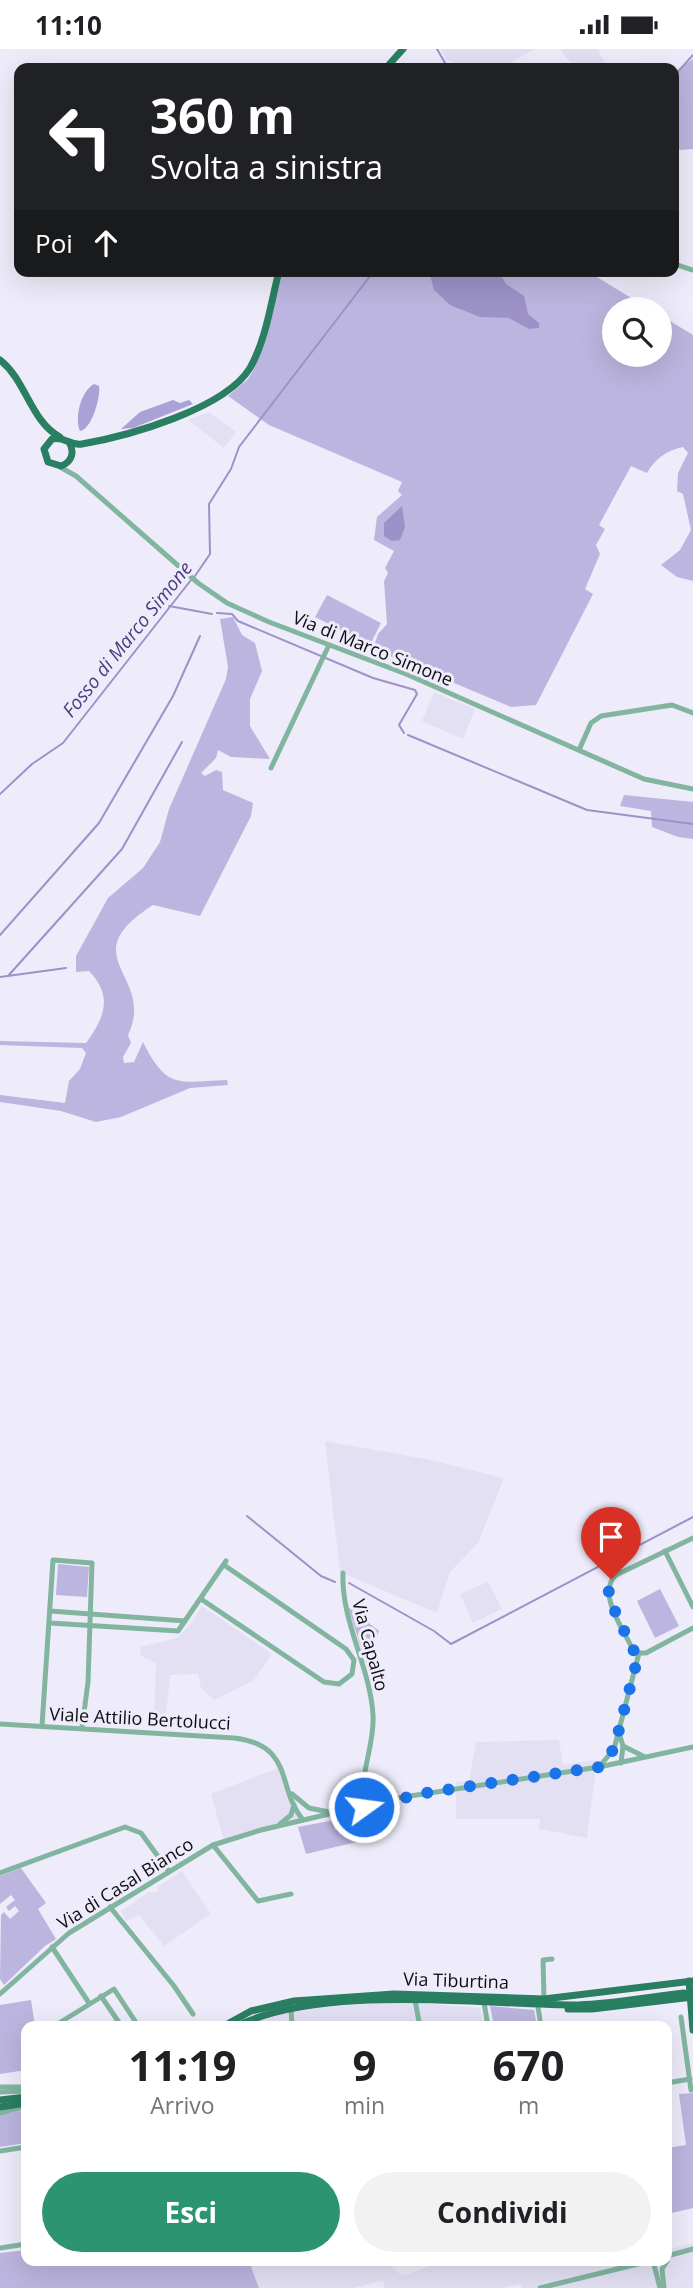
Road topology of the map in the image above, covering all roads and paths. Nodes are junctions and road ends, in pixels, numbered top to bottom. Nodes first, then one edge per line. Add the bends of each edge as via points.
1 (403, 49) edge
2 (390, 63) edge
3 (277, 277) edge
4 (0, 360) edge
5 (41, 419) junction
6 (60, 438) junction
7 (69, 442) junction
8 (83, 444) junction
9 (46, 445) junction
10 (72, 452) junction
11 (69, 461) junction
12 (57, 466) junction
13 (76, 476) junction
14 (328, 645) junction
15 (693, 713) edge
16 (579, 750) junction
17 (271, 768) dead end
18 (693, 789) edge
19 (693, 1538) edge
20 (665, 1551) junction
21 (343, 1573) dead end
22 (201, 1599) junction
23 (693, 1607) edge
24 (50, 1611) junction
25 (89, 1614) junction
26 (144, 1617) junction
27 (185, 1621) junction
28 (50, 1623) junction
29 (88, 1626) junction
30 (693, 1628) edge
31 (139, 1629) junction
32 (147, 1630) junction
33 (639, 1653) junction
34 (0, 1724) edge
35 (42, 1726) junction
36 (619, 1727) junction
37 (82, 1728) junction
38 (623, 1746) junction
39 (693, 1747) edge
40 (614, 1749) junction
41 (653, 1756) junction
42 (621, 1763) junction
43 (599, 1767) junction
44 (298, 1804) junction
45 (364, 1807) junction
46 (343, 1811) junction
47 (303, 1820) junction
48 (275, 1827) junction
49 (213, 1845) junction
50 (168, 1870) junction
51 (0, 1873) edge
52 (291, 1894) dead end
53 (110, 1907) junction
54 (52, 1947) junction
55 (552, 1959) dead end
56 (691, 1981) edge
57 (1, 1990) edge
58 (101, 1996) junction
59 (690, 1997) edge
60 (544, 1999) junction
61 (415, 2000) junction
62 (672, 2000) junction
63 (484, 2002) junction
64 (89, 2003) junction
65 (495, 2003) junction
66 (538, 2007) junction
67 (291, 2008) junction
68 (193, 2014) dead end
69 (691, 2014) junction
70 (681, 2017) dead end
71 (62, 2021) edge
72 (118, 2021) edge
73 (135, 2021) dead end
74 (233, 2021) edge
75 (249, 2021) edge
76 (292, 2021) edge
77 (419, 2021) edge
78 (487, 2021) edge
79 (540, 2021) edge
80 (693, 2030) edge
81 (693, 2044) edge
82 (685, 2045) junction
83 (690, 2079) junction
84 (672, 2082) edge
85 (0, 2087) edge
86 (21, 2089) edge
87 (21, 2090) edge
88 (691, 2090) edge
89 (0, 2092) edge
90 (21, 2098) edge
91 (0, 2100) edge
92 (21, 2105) edge
93 (0, 2107) edge
94 (21, 2107) edge
95 (0, 2113) edge
96 (21, 2148) edge
97 (0, 2151) edge
98 (21, 2245) edge
99 (0, 2248) edge
100 (693, 2249) edge
101 (672, 2257) edge
102 (630, 2266) edge
103 (653, 2266) edge
104 (664, 2266) edge
105 (540, 2288) edge
106 (662, 2288) edge

1 - 2 main road
3 - 8 main road via 257,353 234,386 178,415
4 - 5 main road via 14,373
5 - 6 main road
5 - 9 main road
6 - 7 main road
6 - 9 main road
7 - 8 main road
7 - 10 main road
8 - 10 main road
9 - 12 main road via 46,458
10 - 11 main road
11 - 12 main road
11 - 13 street, Via di Marco Simone
12 - 13 street, Via di Marco Simone
13 - 14 street, Via di Marco Simone via 227,603
14 - 16 street, Via di Marco Simone
14 - 17 street
15 - 16 street via 672,705 601,716 591,723
16 - 18 street, Via di Marco Simone via 652,782
19 - 20 street
20 - 23 street
20 - 33 street via 616,1575 608,1587 633,1650
21 - 45 street, Via Capalto via 344,1601 367,1677 373,1716
22 - 22 street via 225,1563 346,1649 354,1662 349,1678 340,1684 324,1682
22 - 27 street
24 - 25 street
24 - 25 street via 53,1560 92,1563
24 - 28 street
25 - 26 street
25 - 29 street
26 - 27 street
26 - 31 street
26 - 32 street
27 - 32 street via 176,1631
28 - 29 street
28 - 35 street
29 - 31 street
29 - 37 street
30 - 33 street
31 - 32 street
33 - 36 street
34 - 35 street, Viale Attilio Bertolucci
35 - 37 street, Viale Attilio Bertolucci
36 - 38 street
36 - 40 street
37 - 44 street, Viale Attilio Bertolucci via 249,1740 272,1754
38 - 41 street via 637,1756
38 - 42 street
39 - 41 street, Via di Casal Bianco
40 - 42 street
40 - 43 street
41 - 42 street, Via di Casal Bianco
42 - 43 street, Via di Casal Bianco
43 - 45 street, Via di Casal Bianco via 431,1792
44 - 46 street via 316,1811
44 - 47 street
44 - 48 street
45 - 46 street, Via di Casal Bianco
46 - 47 street, Via di Casal Bianco
47 - 48 street, Via di Casal Bianco
48 - 49 street, Via di Casal Bianco
49 - 50 street, Via di Casal Bianco
49 - 52 street via 258,1901
50 - 51 street via 141,1833 125,1827
50 - 53 street, Via di Casal Bianco
53 - 54 street, Via di Casal Bianco
53 - 68 street
54 - 57 street, Via di Casal Bianco
54 - 64 street
55 - 60 street via 543,1960
56 - 59 main road
56 - 60 main road, Via Tiburtina
58 - 64 street
58 - 72 street
58 - 73 street via 114,1989
59 - 62 main road
59 - 65 main road, Via Tiburtina via 584,2004
59 - 69 main road
60 - 74 main road, Via Tiburtina via 365,1995 280,2003
61 - 63 main road, Via Tiburtina
61 - 67 main road, Via Tiburtina
61 - 77 street
62 - 66 main road via 589,2010
62 - 69 main road
63 - 65 main road, Via Tiburtina
63 - 78 street
64 - 71 street
65 - 66 main road
66 - 79 street
67 - 75 main road, Via Tiburtina
67 - 76 street
69 - 80 main road
70 - 82 street
81 - 82 street
82 - 83 street
83 - 84 street
83 - 88 street
85 - 86 street
87 - 89 street
90 - 91 main road
92 - 93 main road
94 - 95 street
96 - 97 street
98 - 99 street
100 - 101 street
102 - 105 street
103 - 106 street
104 - 106 street

